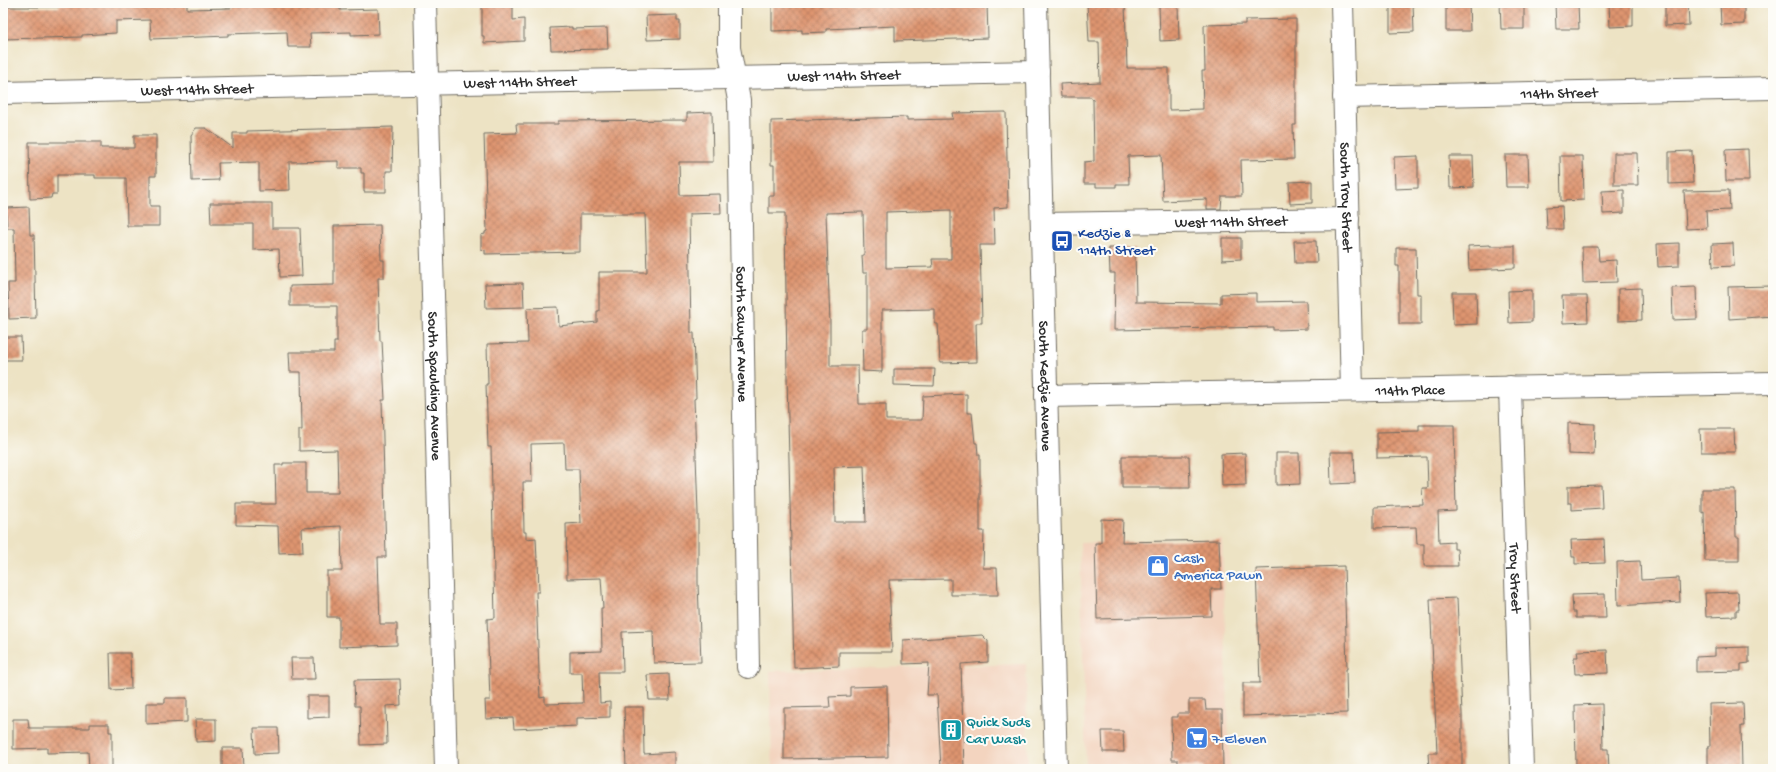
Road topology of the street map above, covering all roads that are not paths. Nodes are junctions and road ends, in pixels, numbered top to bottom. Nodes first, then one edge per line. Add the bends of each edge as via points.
1 (425, 3) edge
2 (729, 3) edge
3 (1036, 3) edge
4 (1342, 3) edge
5 (1038, 72) junction
6 (735, 76) junction
7 (428, 84) junction
8 (1773, 88) edge
9 (3, 92) edge
10 (1344, 97) junction
11 (1348, 219) junction
12 (1042, 224) junction
13 (1773, 383) edge
14 (1510, 387) junction
15 (1352, 390) junction
16 (1046, 396) junction
17 (748, 667) dead end
18 (446, 769) edge
19 (1056, 769) edge
20 (1522, 769) edge

1 - 7 street, South Spaulding Avenue
2 - 6 street, South Sawyer Avenue via 729,48
3 - 5 street, South Kedzie Avenue
4 - 10 street, South Troy Street
5 - 6 street, West 114th Street
5 - 12 street, South Kedzie Avenue
6 - 7 street, West 114th Street
6 - 17 street, South Sawyer Avenue via 739,100
7 - 9 street, West 114th Street
7 - 18 street, South Spaulding Avenue
8 - 10 street, 114th Street
10 - 11 street, South Troy Street
11 - 12 street, West 114th Street
11 - 15 street, South Troy Street
12 - 16 street, South Kedzie Avenue
13 - 14 street, 114th Place
14 - 15 street, 114th Place
14 - 20 street, Troy Street
15 - 16 street, 114th Place
16 - 19 street, South Kedzie Avenue

